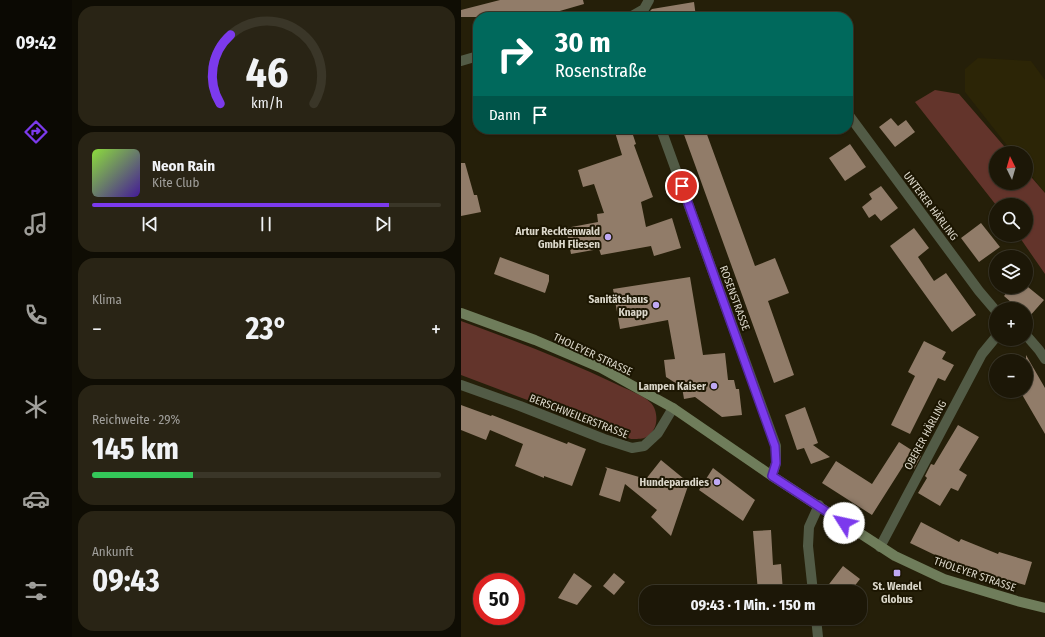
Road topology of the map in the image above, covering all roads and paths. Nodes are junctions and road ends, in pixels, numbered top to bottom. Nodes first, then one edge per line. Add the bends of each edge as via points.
1 (649, 0) edge
2 (639, 12) edge
3 (473, 57) edge
4 (461, 61) edge
5 (853, 121) edge
6 (663, 134) edge
7 (989, 303) edge
8 (461, 313) edge
9 (1033, 343) edge
10 (989, 345) edge
11 (1045, 359) edge
12 (461, 385) edge
13 (673, 408) junction
14 (772, 476) junction
15 (819, 505) junction
16 (880, 547) junction
17 (812, 585) edge
18 (1045, 608) edge
19 (817, 625) edge
20 (818, 637) edge

1 - 2 street via 644,9
3 - 4 street
5 - 7 street, UNTERER HÄRLING
6 - 14 street, ROSENSTRASSE via 775,446 776,463
8 - 13 main road, THOLEYER STRASSE via 601,368
9 - 11 street
10 - 16 street, OBERER HÄRLING via 981,354
12 - 13 street, BERSCHWEILERSTRASSE via 632,448 644,446 658,433
13 - 14 main road, THOLEYER STRASSE
14 - 15 main road, THOLEYER STRASSE
15 - 16 main road, THOLEYER STRASSE
15 - 17 street via 809,527 808,546
16 - 18 main road, THOLEYER STRASSE via 944,579
19 - 20 street

